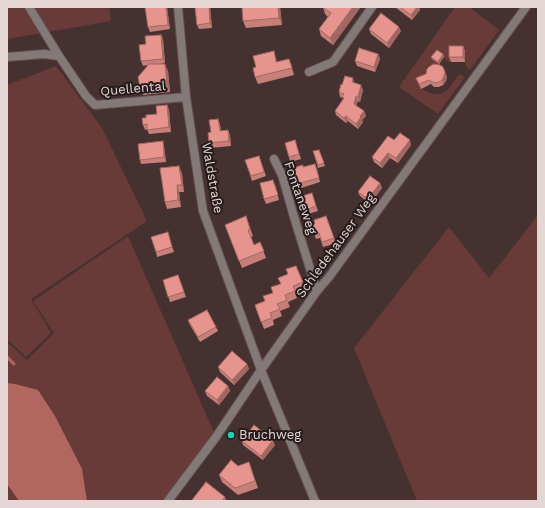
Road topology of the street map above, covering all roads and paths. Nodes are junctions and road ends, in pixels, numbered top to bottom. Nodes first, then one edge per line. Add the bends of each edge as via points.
1 (29, 7) edge
2 (178, 7) edge
3 (372, 7) edge
4 (526, 7) edge
5 (59, 56) junction
6 (7, 57) edge
7 (310, 72) dead end
8 (186, 96) junction
9 (274, 159) dead end
10 (318, 291) junction
11 (261, 370) junction
12 (168, 501) edge
13 (315, 501) edge

1 - 5 street, Quellental
2 - 8 street, Waldstraße
3 - 7 street via 333,62
4 - 10 street, Schledehauser Weg
5 - 6 street via 44,54
5 - 8 street, Quellental via 95,105
8 - 11 street, Waldstraße via 203,211
9 - 10 street, Fontaneweg via 282,175
10 - 11 street, Schledehauser Weg
11 - 12 street, Schledehauser Weg via 216,437
11 - 13 street

